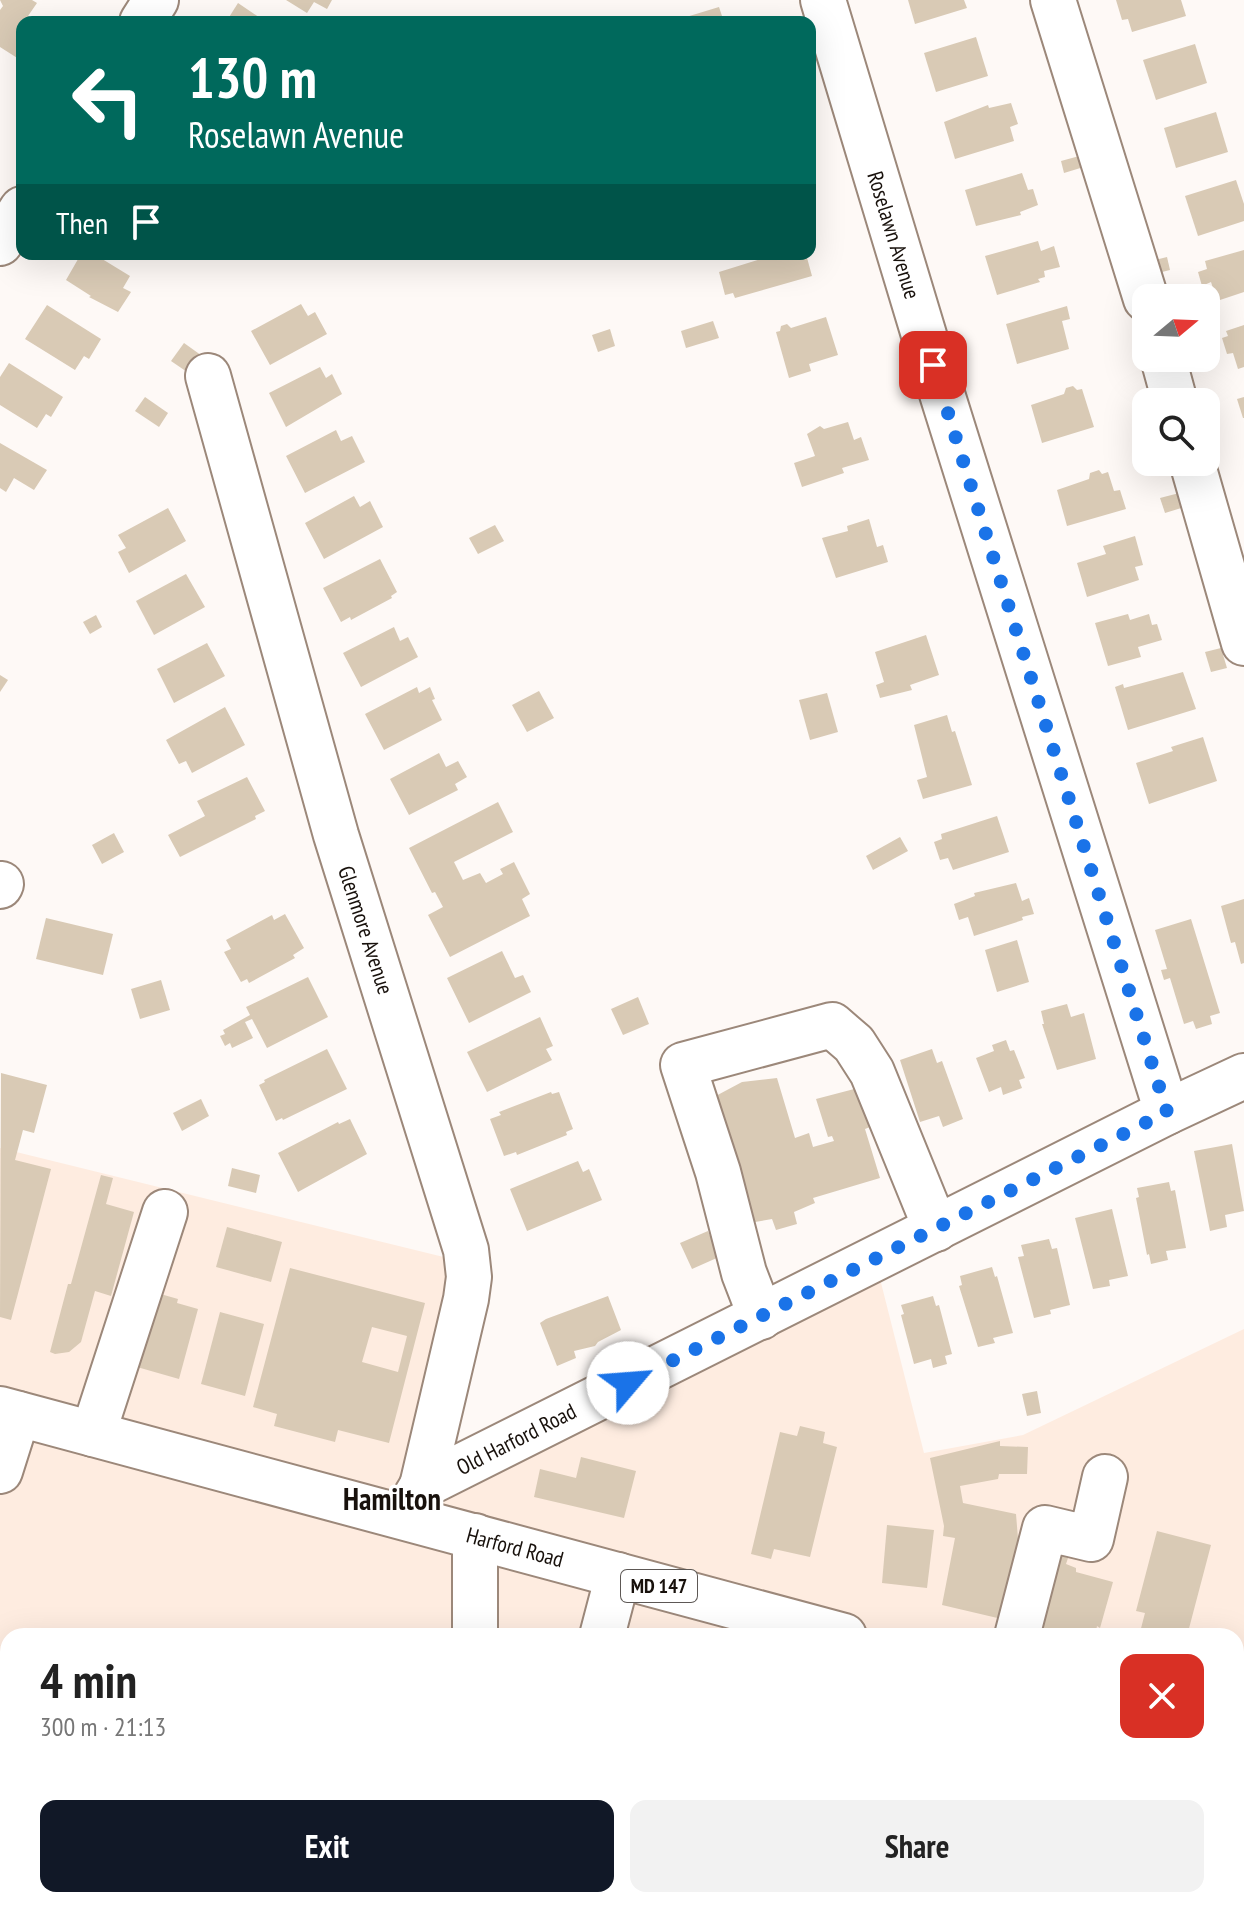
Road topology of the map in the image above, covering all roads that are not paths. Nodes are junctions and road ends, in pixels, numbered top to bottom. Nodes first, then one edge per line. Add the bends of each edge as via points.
1 (823, 0) edge
2 (1053, 0) edge
3 (16, 218) edge
4 (0, 243) edge
5 (1141, 284) edge
6 (208, 376) dead end
7 (1196, 476) edge
8 (1244, 643) edge
9 (1244, 1076) edge
10 (1167, 1112) junction
11 (165, 1212) dead end
12 (936, 1229) junction
13 (761, 1317) junction
14 (9, 1412) edge
15 (93, 1434) junction
16 (0, 1471) edge
17 (1105, 1477) dead end
18 (413, 1501) junction
19 (475, 1536) junction
20 (618, 1575) junction
21 (475, 1628) edge
22 (604, 1628) edge
23 (814, 1628) edge
24 (1019, 1628) edge

1 - 10 street, Roselawn Avenue
2 - 5 street
3 - 4 street
6 - 18 street, Glenmore Avenue via 336,835 466,1250 466,1299
7 - 8 street
9 - 10 street, Old Harford Road
10 - 12 street, Old Harford Road
11 - 15 street
12 - 13 street, Old Harford Road
12 - 13 street via 872,1072 854,1044 832,1025 683,1065
13 - 18 street, Old Harford Road
14 - 15 street, Harford Road / MD 147
14 - 16 street
15 - 18 street, Harford Road / MD 147
17 - 24 street via 1091,1539 1045,1528
18 - 19 street, Harford Road / MD 147
19 - 20 street, Harford Road / MD 147
19 - 21 street
20 - 22 street
20 - 23 street, Harford Road / MD 147

